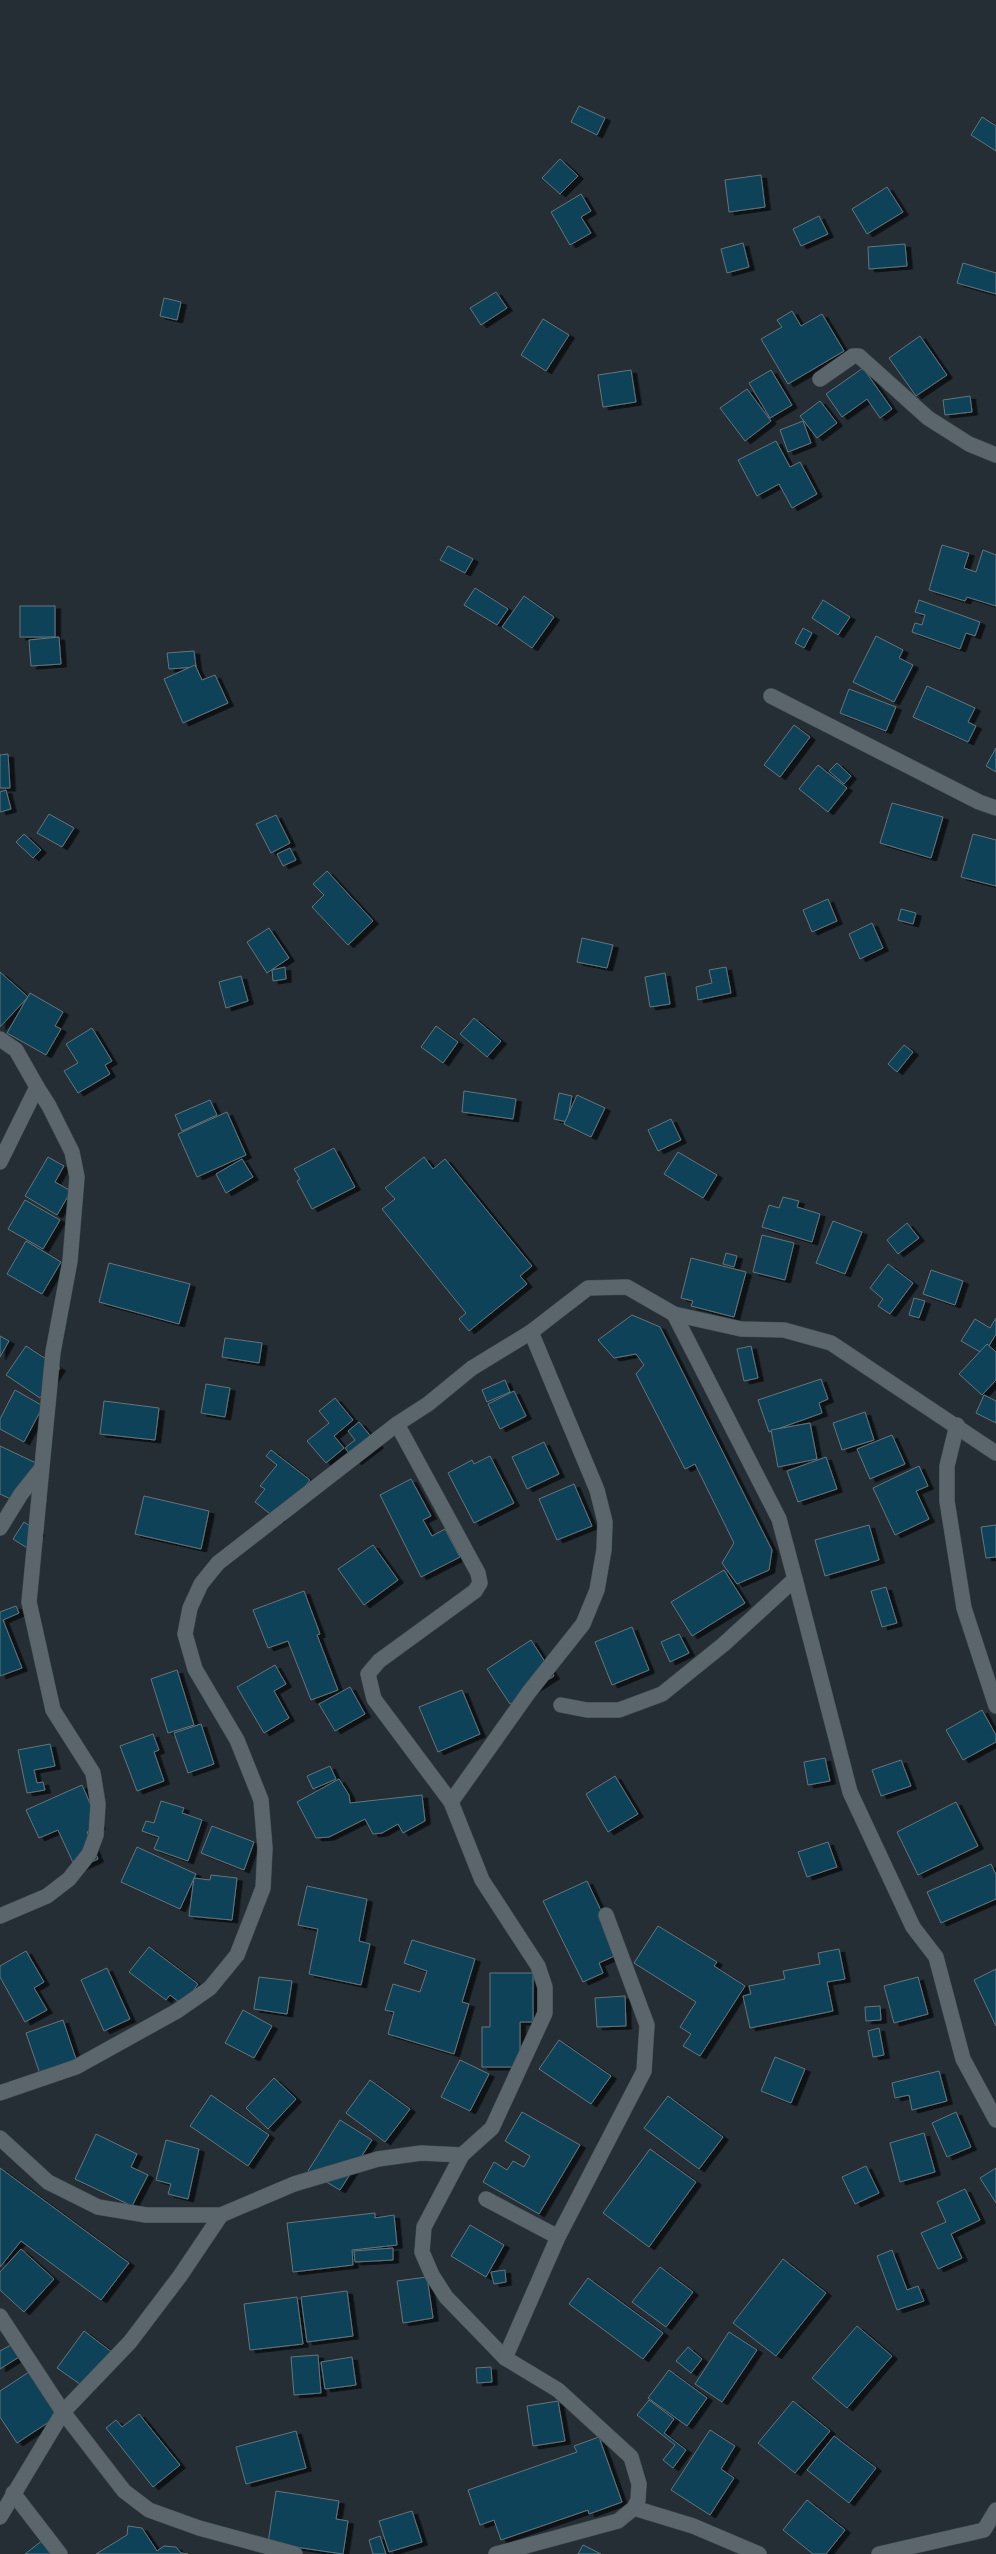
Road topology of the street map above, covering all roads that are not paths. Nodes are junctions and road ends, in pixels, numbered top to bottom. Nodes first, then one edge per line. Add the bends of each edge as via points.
1 (820, 379) dead end
2 (996, 455) edge
3 (771, 696) dead end
4 (996, 808) edge
5 (0, 1039) edge
6 (37, 1087) junction
7 (0, 1162) edge
8 (674, 1314) junction
9 (531, 1332) junction
10 (397, 1424) junction
11 (957, 1425) junction
12 (996, 1453) edge
13 (42, 1469) junction
14 (0, 1528) edge
15 (795, 1579) junction
16 (561, 1705) dead end
17 (996, 1706) edge
18 (451, 1802) junction
19 (606, 1915) dead end
20 (0, 1916) edge
21 (0, 2093) edge
22 (996, 2120) edge
23 (0, 2138) edge
24 (462, 2155) junction
25 (486, 2199) dead end
26 (222, 2215) junction
27 (558, 2237) junction
28 (0, 2316) edge
29 (506, 2358) junction
30 (63, 2412) junction
31 (14, 2493) junction
32 (634, 2508) junction
33 (996, 2510) edge
34 (0, 2517) edge
35 (60, 2554) edge
36 (295, 2554) edge
37 (496, 2554) edge
38 (758, 2554) edge
39 (879, 2554) edge

1 - 2 street via 853,356 859,356 928,418 969,444
3 - 4 street
5 - 6 street via 16,1050
6 - 7 street
6 - 13 street via 72,1152 77,1177 70,1261 53,1352
8 - 9 street via 627,1287 588,1288
8 - 11 street via 740,1329 784,1330 830,1343
8 - 15 street via 779,1519
9 - 10 street via 472,1368 428,1404
9 - 18 street via 597,1490 605,1522 599,1582 583,1624 529,1692
10 - 18 street via 478,1573 480,1583 475,1591 379,1661 368,1674 374,1699
10 - 21 street via 218,1564 201,1584 190,1608 185,1634 195,1669 237,1740 262,1800 263,1888 238,1955 210,1988 177,2011 76,2068
11 - 12 street
11 - 17 street via 947,1466 947,1501 964,1608
13 - 14 street via 21,1494
13 - 20 street via 29,1602 53,1710 93,1773 98,1804 96,1834 89,1854 69,1879 47,1896
15 - 16 street via 724,1644 662,1694 619,1710 588,1710
15 - 22 street via 850,1792 913,1927 936,1957 963,2059
18 - 24 street via 482,1880 538,1966 545,1987 545,2013 492,2128
19 - 27 street via 647,2025 644,2071
23 - 26 street via 48,2182 98,2207 146,2215
24 - 26 street via 421,2153 378,2159 294,2184
24 - 29 street via 424,2227 422,2252 446,2297
25 - 27 street
26 - 30 street via 130,2342
27 - 29 street
28 - 30 street
29 - 32 street via 558,2390 631,2457 639,2484
30 - 31 street
30 - 36 street via 124,2491 149,2510 199,2528
31 - 34 street
31 - 35 street
32 - 37 street via 618,2521
32 - 38 street via 693,2526
33 - 39 street via 984,2530

